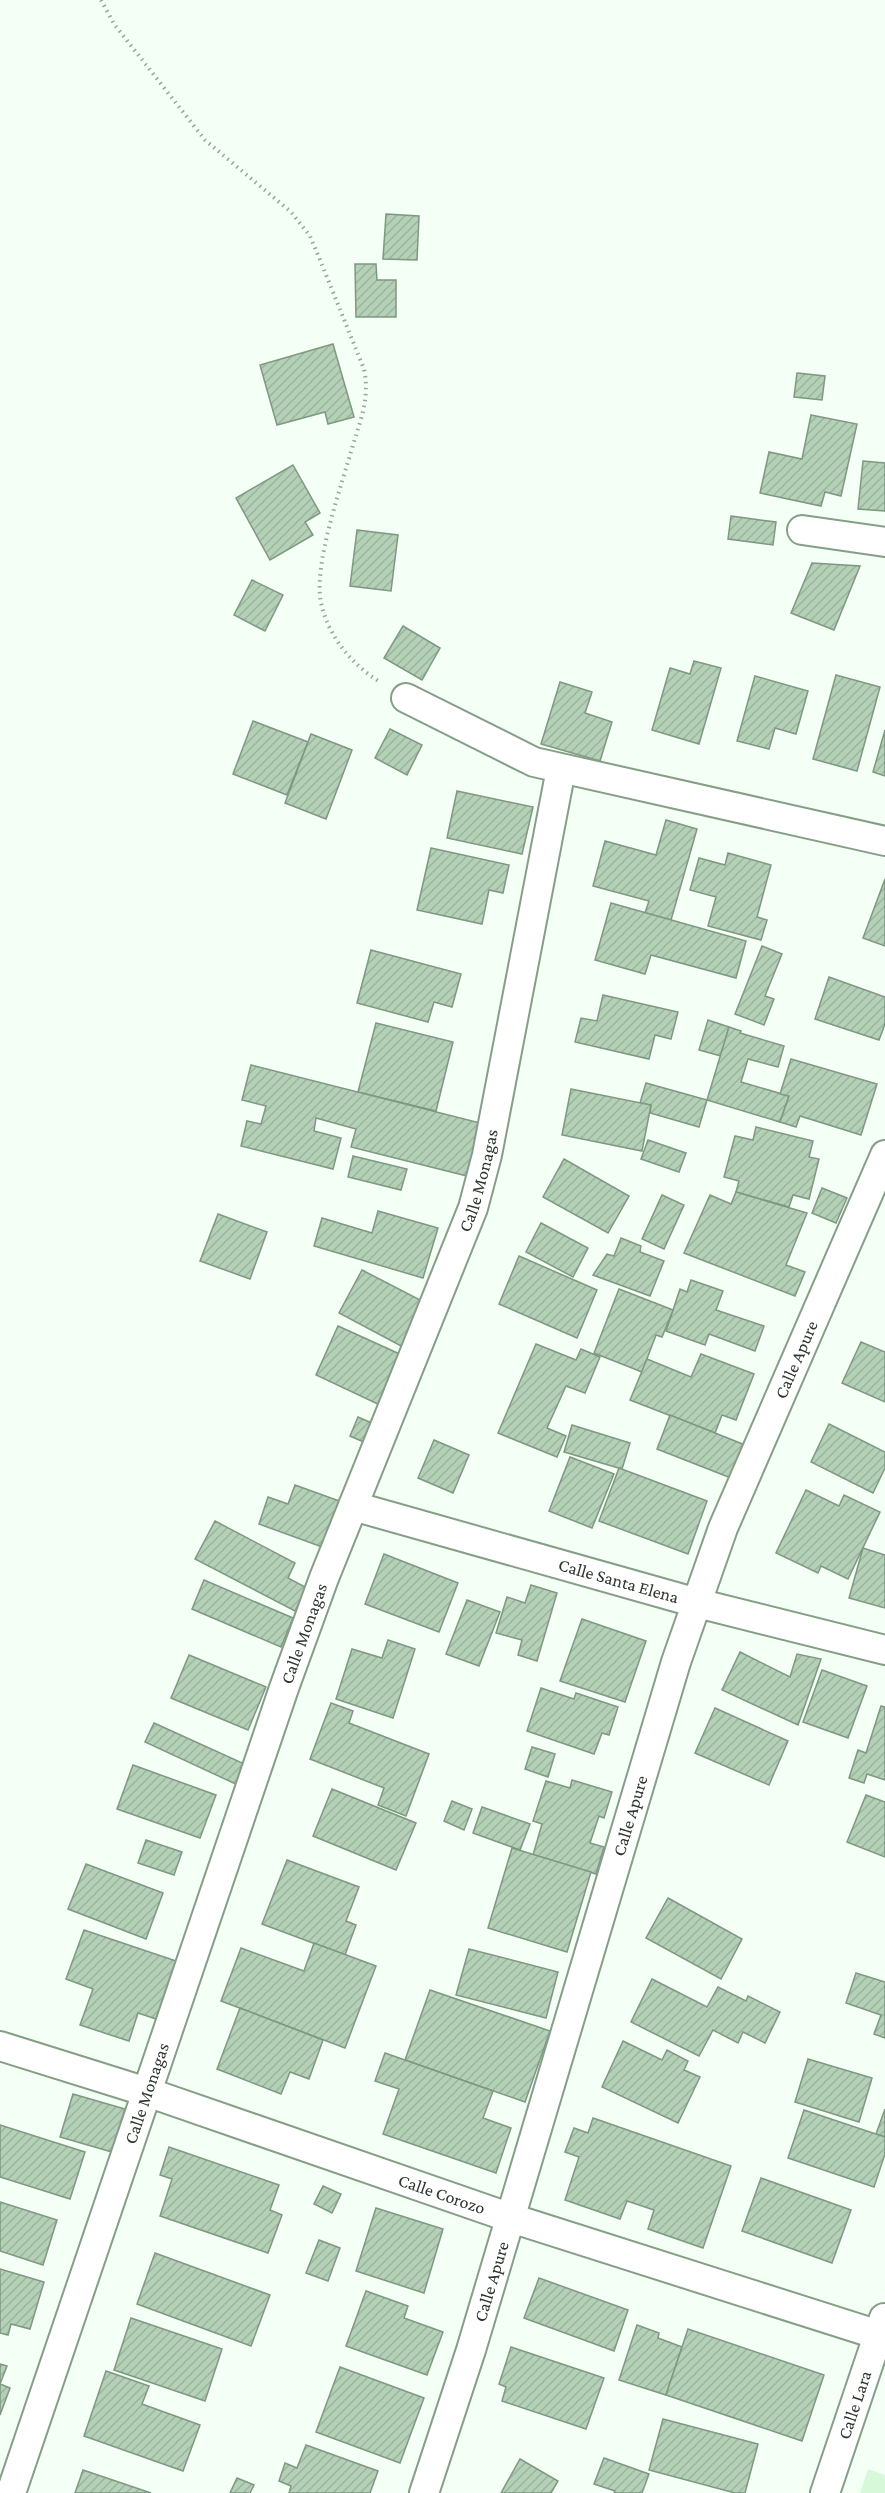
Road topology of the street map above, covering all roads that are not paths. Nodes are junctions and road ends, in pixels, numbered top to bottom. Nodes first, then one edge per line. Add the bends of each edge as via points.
1 (802, 530) dead end
2 (885, 542) edge
3 (406, 698) road end
4 (561, 769) junction
5 (885, 841) edge
6 (885, 1155) edge
7 (353, 1506) junction
8 (697, 1604) junction
9 (885, 1650) edge
10 (0, 2046) edge
11 (147, 2092) junction
12 (511, 2218) junction
13 (883, 2329) edge
14 (11, 2493) edge
15 (424, 2493) edge
16 (825, 2493) edge

1 - 2 street
3 - 4 street via 534,762
4 - 5 street
4 - 7 street, Calle Monagas via 488,1155 473,1208
6 - 8 street, Calle Apure via 723,1528
7 - 8 street, Calle Santa Elena
7 - 11 street, Calle Monagas via 284,1688
8 - 9 street, Calle Santa Elena
8 - 12 street, Calle Apure via 676,1662
10 - 11 street, Calle Corozo
11 - 12 street, Calle Corozo
11 - 14 street, Calle Monagas
12 - 13 street, Calle Corozo
12 - 15 street, Calle Apure
13 - 16 street, Calle Lara

